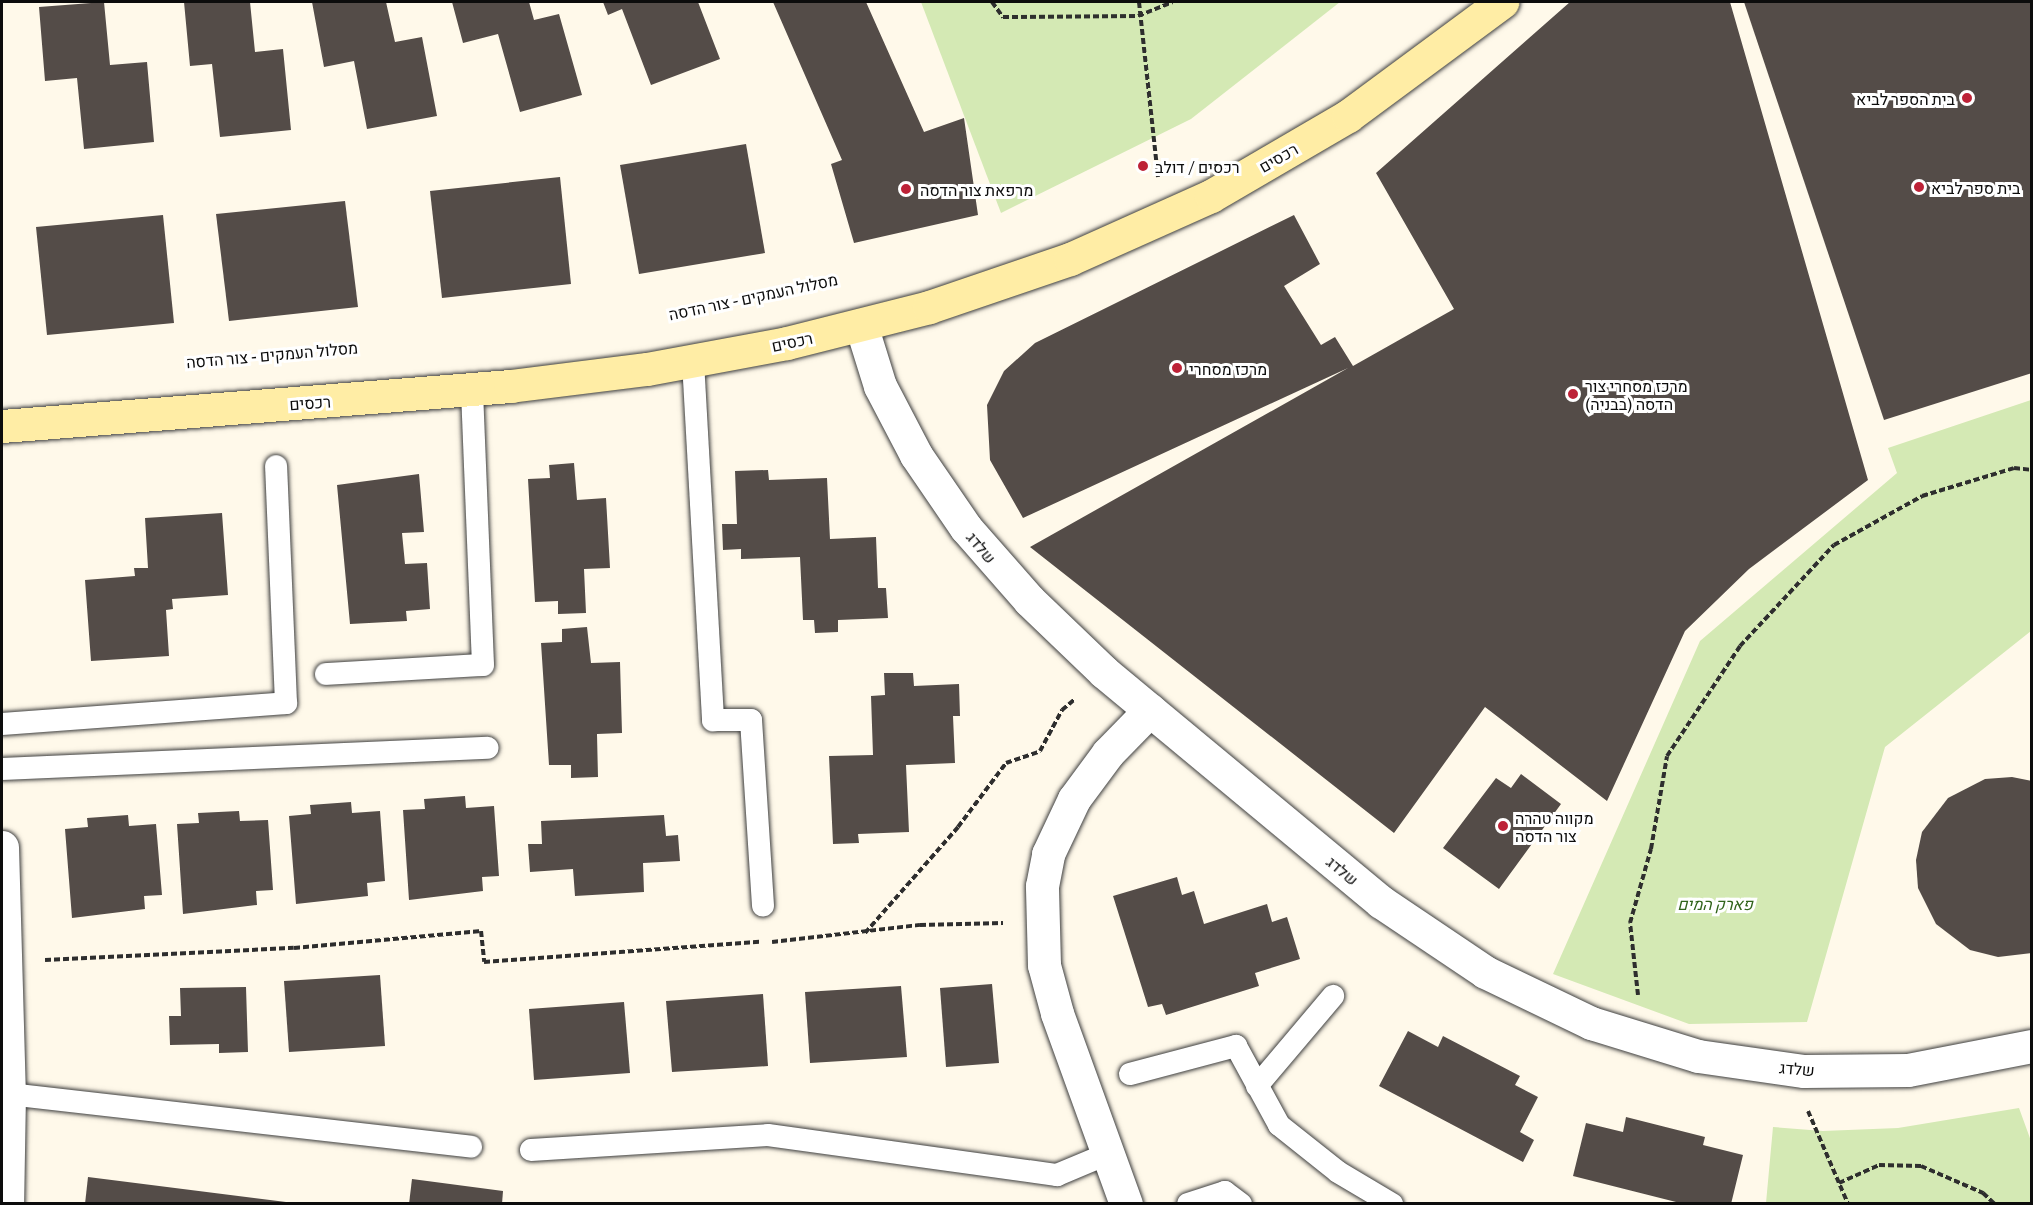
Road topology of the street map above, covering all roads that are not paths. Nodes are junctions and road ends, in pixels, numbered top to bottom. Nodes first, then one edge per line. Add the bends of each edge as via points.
1 (1502, 2) edge
2 (861, 325) junction
3 (693, 361) junction
4 (472, 389) junction
5 (2, 426) edge
6 (276, 465) dead end
7 (326, 674) dead end
8 (1150, 710) junction
9 (2, 724) edge
10 (488, 748) dead end
11 (2, 769) edge
12 (2, 847) edge
13 (763, 906) dead end
14 (4, 972) edge
15 (1333, 996) dead end
16 (2031, 1046) edge
17 (1130, 1074) dead end
18 (1257, 1086) junction
19 (9, 1094) junction
20 (471, 1147) dead end
21 (531, 1150) dead end
22 (1107, 1154) junction
23 (7, 1203) edge
24 (1125, 1203) edge
25 (1188, 1203) edge
26 (1241, 1203) edge
27 (1392, 1203) edge

1 - 2 street, רכסים via 1348,117 1211,196 1070,259
2 - 3 street, רכסים
2 - 8 street, שלדג via 896,420 939,491 996,564 1104,672
3 - 4 street, רכסים
3 - 13 lane via 713,720 751,720
4 - 5 street, רכסים
4 - 7 lane via 483,665
6 - 9 lane via 286,703
8 - 16 street, שלדג via 1381,902 1485,972 1591,1023 1698,1056 1789,1069 1908,1070
8 - 22 street via 1091,775 1059,825 1042,886 1044,965
10 - 11 lane
12 - 14 street
14 - 19 street
15 - 18 lane
17 - 18 lane via 1236,1046
18 - 27 lane via 1279,1125 1338,1172
19 - 20 lane
19 - 23 street
21 - 22 lane via 768,1135 1057,1175
22 - 24 street
25 - 26 lane via 1225,1192

